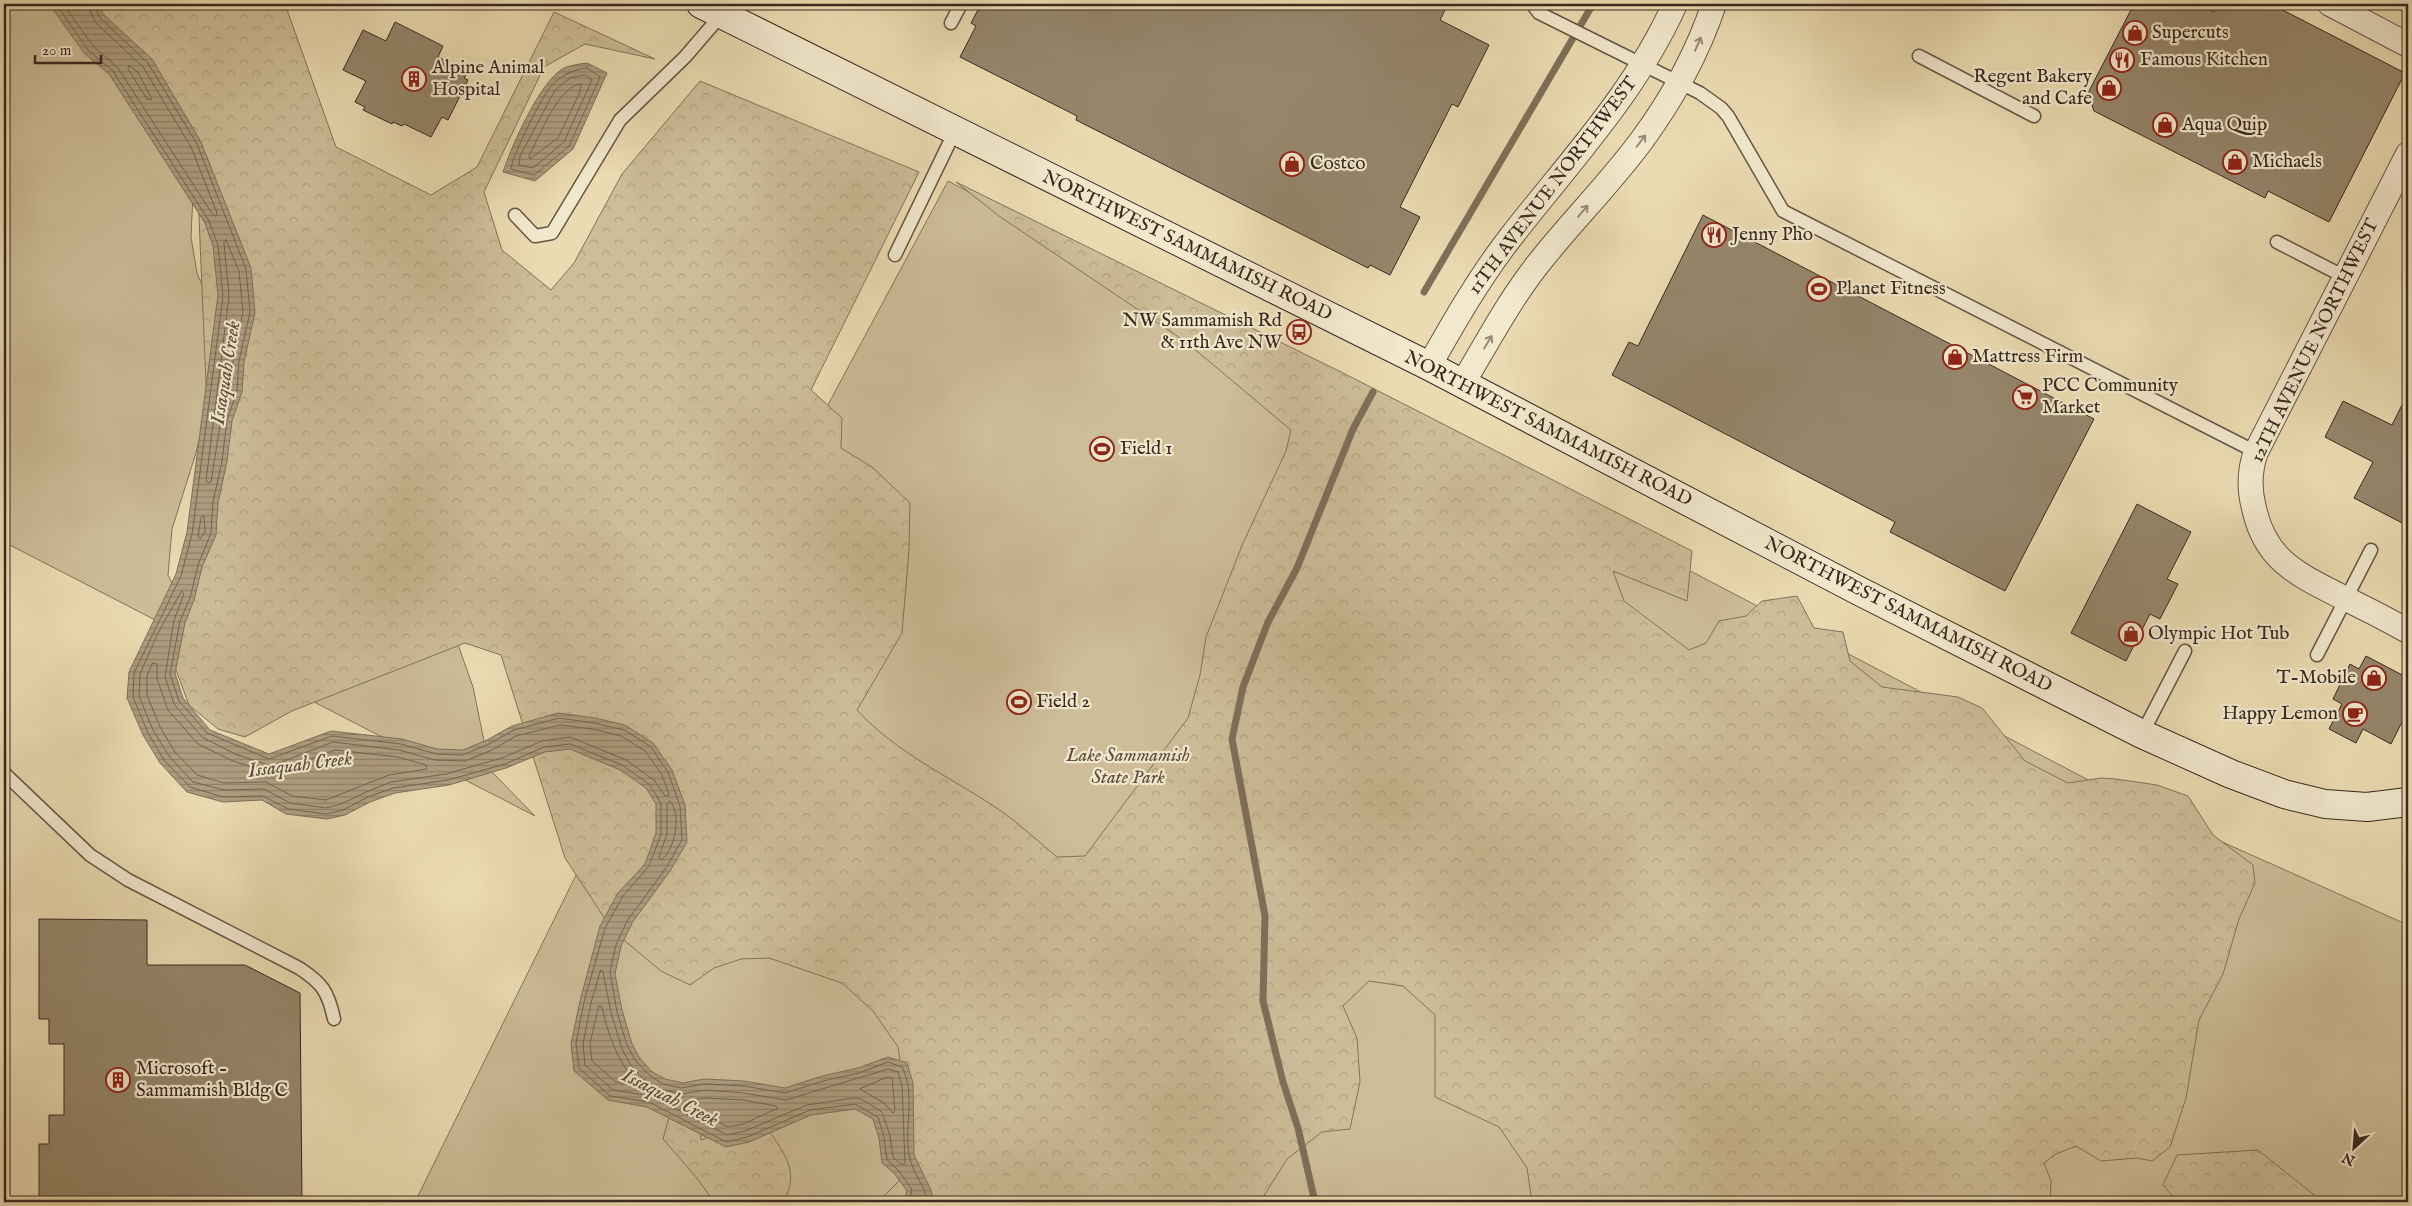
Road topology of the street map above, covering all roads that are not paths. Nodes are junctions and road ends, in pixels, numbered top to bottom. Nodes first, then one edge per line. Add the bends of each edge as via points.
1 (961, 4) edge
2 (1675, 4) edge
3 (1714, 4) edge
4 (2330, 4) edge
5 (1536, 8) edge
6 (711, 9) edge
7 (2363, 13) edge
8 (951, 23) dead end
9 (2408, 45) edge
10 (1919, 56) dead end
11 (1643, 65) junction
12 (1679, 83) junction
13 (2034, 116) dead end
14 (955, 131) junction
15 (2408, 154) edge
16 (515, 215) dead end
17 (2277, 242) dead end
18 (895, 255) dead end
19 (2345, 277) junction
20 (1429, 366) junction
21 (1463, 384) junction
22 (2256, 452) junction
23 (2371, 550) dead end
24 (2346, 599) junction
25 (2408, 631) edge
26 (2185, 651) dead end
27 (2317, 655) dead end
28 (2142, 734) junction
29 (4, 773) edge
30 (2408, 802) edge
31 (334, 1019) dead end

1 - 8 lane
2 - 11 street, 11TH AVENUE NORTHWEST
12 -> 3 street, 11TH AVENUE NORTHWEST
4 - 7 street
5 - 11 lane
6 - 14 main road, NORTHWEST SAMMAMISH ROAD
6 - 16 lane via 685,57 620,120 552,233 534,236
7 - 9 street
10 - 13 lane
11 - 12 lane
11 - 20 street, 11TH AVENUE NORTHWEST via 1586,145 1489,266
21 -> 12 street, 11TH AVENUE NORTHWEST via 1541,259 1642,141
12 - 22 lane via 1721,108 1783,212
14 - 18 lane
14 - 20 main road, NORTHWEST SAMMAMISH ROAD
15 - 19 street, 12TH AVENUE NORTHWEST
17 - 19 lane
19 - 22 street, 12TH AVENUE NORTHWEST
20 - 21 main road, NORTHWEST SAMMAMISH ROAD
21 - 28 main road, NORTHWEST SAMMAMISH ROAD via 1861,592
22 - 24 street, 12TH AVENUE NORTHWEST via 2250,470 2250,488 2256,517 2268,545 2293,571
23 - 24 lane
24 - 25 street, 12TH AVENUE NORTHWEST
24 - 27 lane
26 - 28 lane
28 - 30 main road, NORTHWEST SAMMAMISH ROAD via 2284,794 2325,804 2367,807
29 - 31 lane via 90,855 121,875 318,980 330,999

